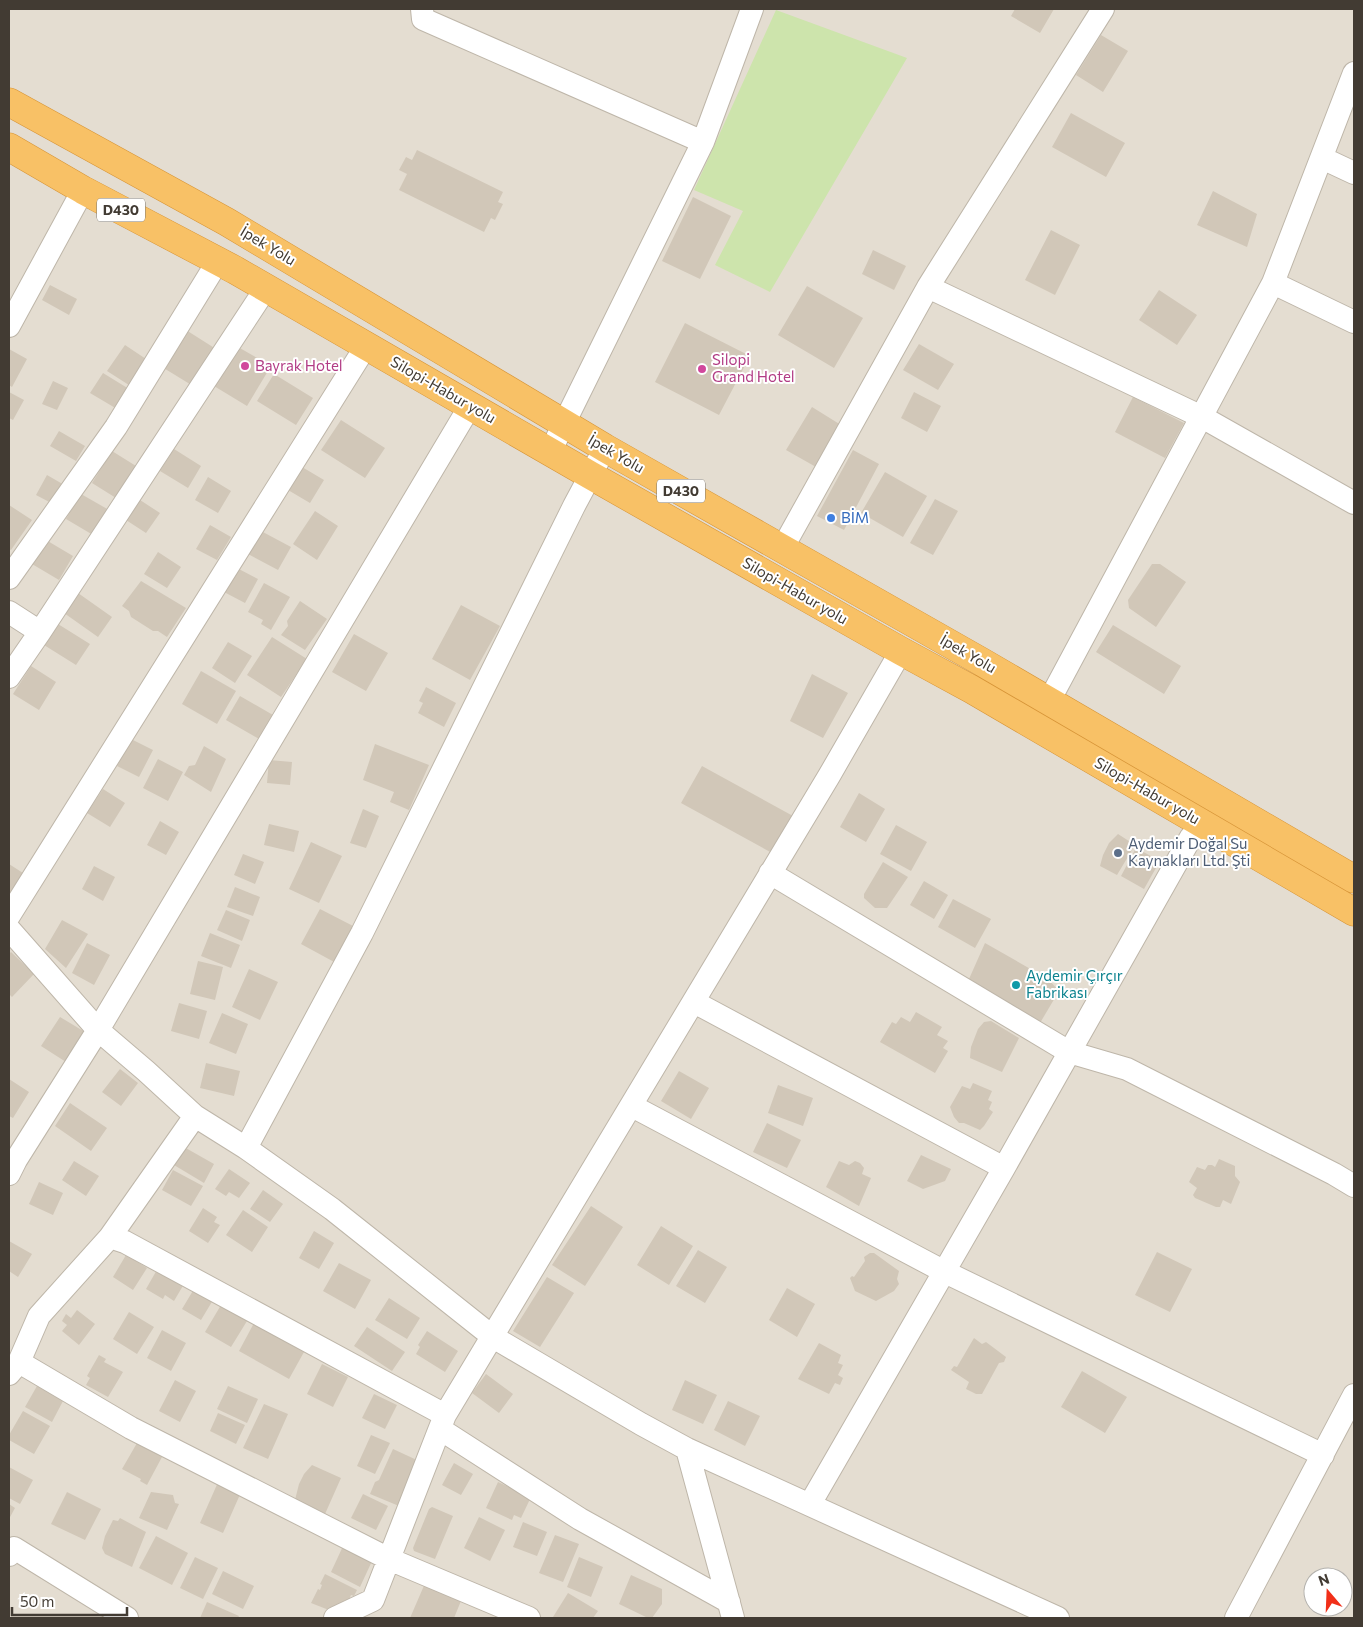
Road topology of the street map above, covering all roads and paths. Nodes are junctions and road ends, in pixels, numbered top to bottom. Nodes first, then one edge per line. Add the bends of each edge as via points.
1 (422, 9) edge
2 (752, 9) edge
3 (1104, 9) edge
4 (1354, 73) edge
5 (9, 102) edge
6 (703, 142) junction
7 (9, 147) edge
8 (1322, 158) junction
9 (1354, 173) edge
10 (83, 190) junction
11 (226, 265) junction
12 (1273, 283) junction
13 (928, 286) junction
14 (266, 288) junction
15 (1354, 322) edge
16 (9, 326) edge
17 (366, 346) junction
18 (470, 406) junction
19 (1202, 417) junction
20 (564, 423) junction
21 (605, 448) junction
22 (550, 452) junction
23 (590, 475) junction
24 (1354, 503) edge
25 (782, 549) junction
26 (9, 578) edge
27 (9, 612) edge
28 (40, 632) junction
29 (901, 651) junction
30 (9, 677) edge
31 (1049, 701) junction
32 (1191, 837) dead end
33 (770, 873) junction
34 (1354, 879) edge
35 (1354, 912) edge
36 (9, 916) edge
37 (9, 929) edge
38 (694, 1002) junction
39 (98, 1030) junction
40 (1069, 1052) junction
41 (632, 1106) junction
42 (195, 1116) junction
43 (246, 1148) junction
44 (1004, 1168) junction
45 (9, 1174) edge
46 (1354, 1186) edge
47 (110, 1237) junction
48 (943, 1271) junction
49 (493, 1337) junction
50 (14, 1368) edge
51 (1354, 1395) edge
52 (442, 1422) junction
53 (687, 1449) junction
54 (1323, 1455) junction
55 (810, 1504) junction
56 (9, 1555) edge
57 (389, 1559) junction
58 (376, 1609) edge
59 (731, 1610) edge
60 (127, 1618) edge
61 (336, 1618) edge
62 (529, 1618) edge
63 (1058, 1618) edge
64 (1236, 1618) edge

1 - 6 street via 423,19
2 - 6 street
3 - 13 street
4 - 8 street
5 - 20 highway, İpek Yolu / D430 via 228,222
6 - 20 street
7 - 10 highway, D430
8 - 9 street
8 - 12 street
10 - 11 highway, D430
10 - 16 street
11 - 14 highway, Silopi-Habur yolu / D430
11 - 26 street
12 - 15 street
12 - 19 street
13 - 19 street
13 - 25 street
14 - 17 highway, Silopi-Habur yolu / D430
14 - 28 street
17 - 18 highway, Silopi-Habur yolu / D430
17 - 36 street
18 - 22 highway, Silopi-Habur yolu / D430
18 - 39 street
19 - 24 street
19 - 31 street
20 - 21 highway, İpek Yolu / D430
20 - 22 street
21 - 23 street
21 - 25 highway, İpek Yolu / D430
22 - 23 highway, Silopi-Habur yolu / D430
23 - 29 highway, Silopi-Habur yolu / D430
23 - 43 street via 362,933
25 - 31 highway, İpek Yolu / D430
27 - 28 street
28 - 30 street
29 - 33 street
29 - 35 highway, Silopi-Habur yolu / D430
31 - 34 highway, İpek Yolu / D430
32 - 40 street
33 - 38 street
33 - 40 street
37 - 39 street
38 - 41 street
38 - 44 street
39 - 42 street
39 - 45 street
40 - 44 street
40 - 46 street via 1127,1069
41 - 48 street
41 - 49 street
42 - 43 street
42 - 47 street
43 - 49 street via 332,1209
44 - 48 street
47 - 50 street via 39,1316
47 - 52 street via 125,1242
48 - 54 street
48 - 55 street
49 - 52 street
49 - 53 street
50 - 57 street
51 - 54 street
52 - 57 street
52 - 59 street via 580,1519
53 - 55 street
53 - 59 street
54 - 64 street
55 - 63 street
56 - 60 street via 14,1548
57 - 58 street
57 - 62 street
58 - 61 street

